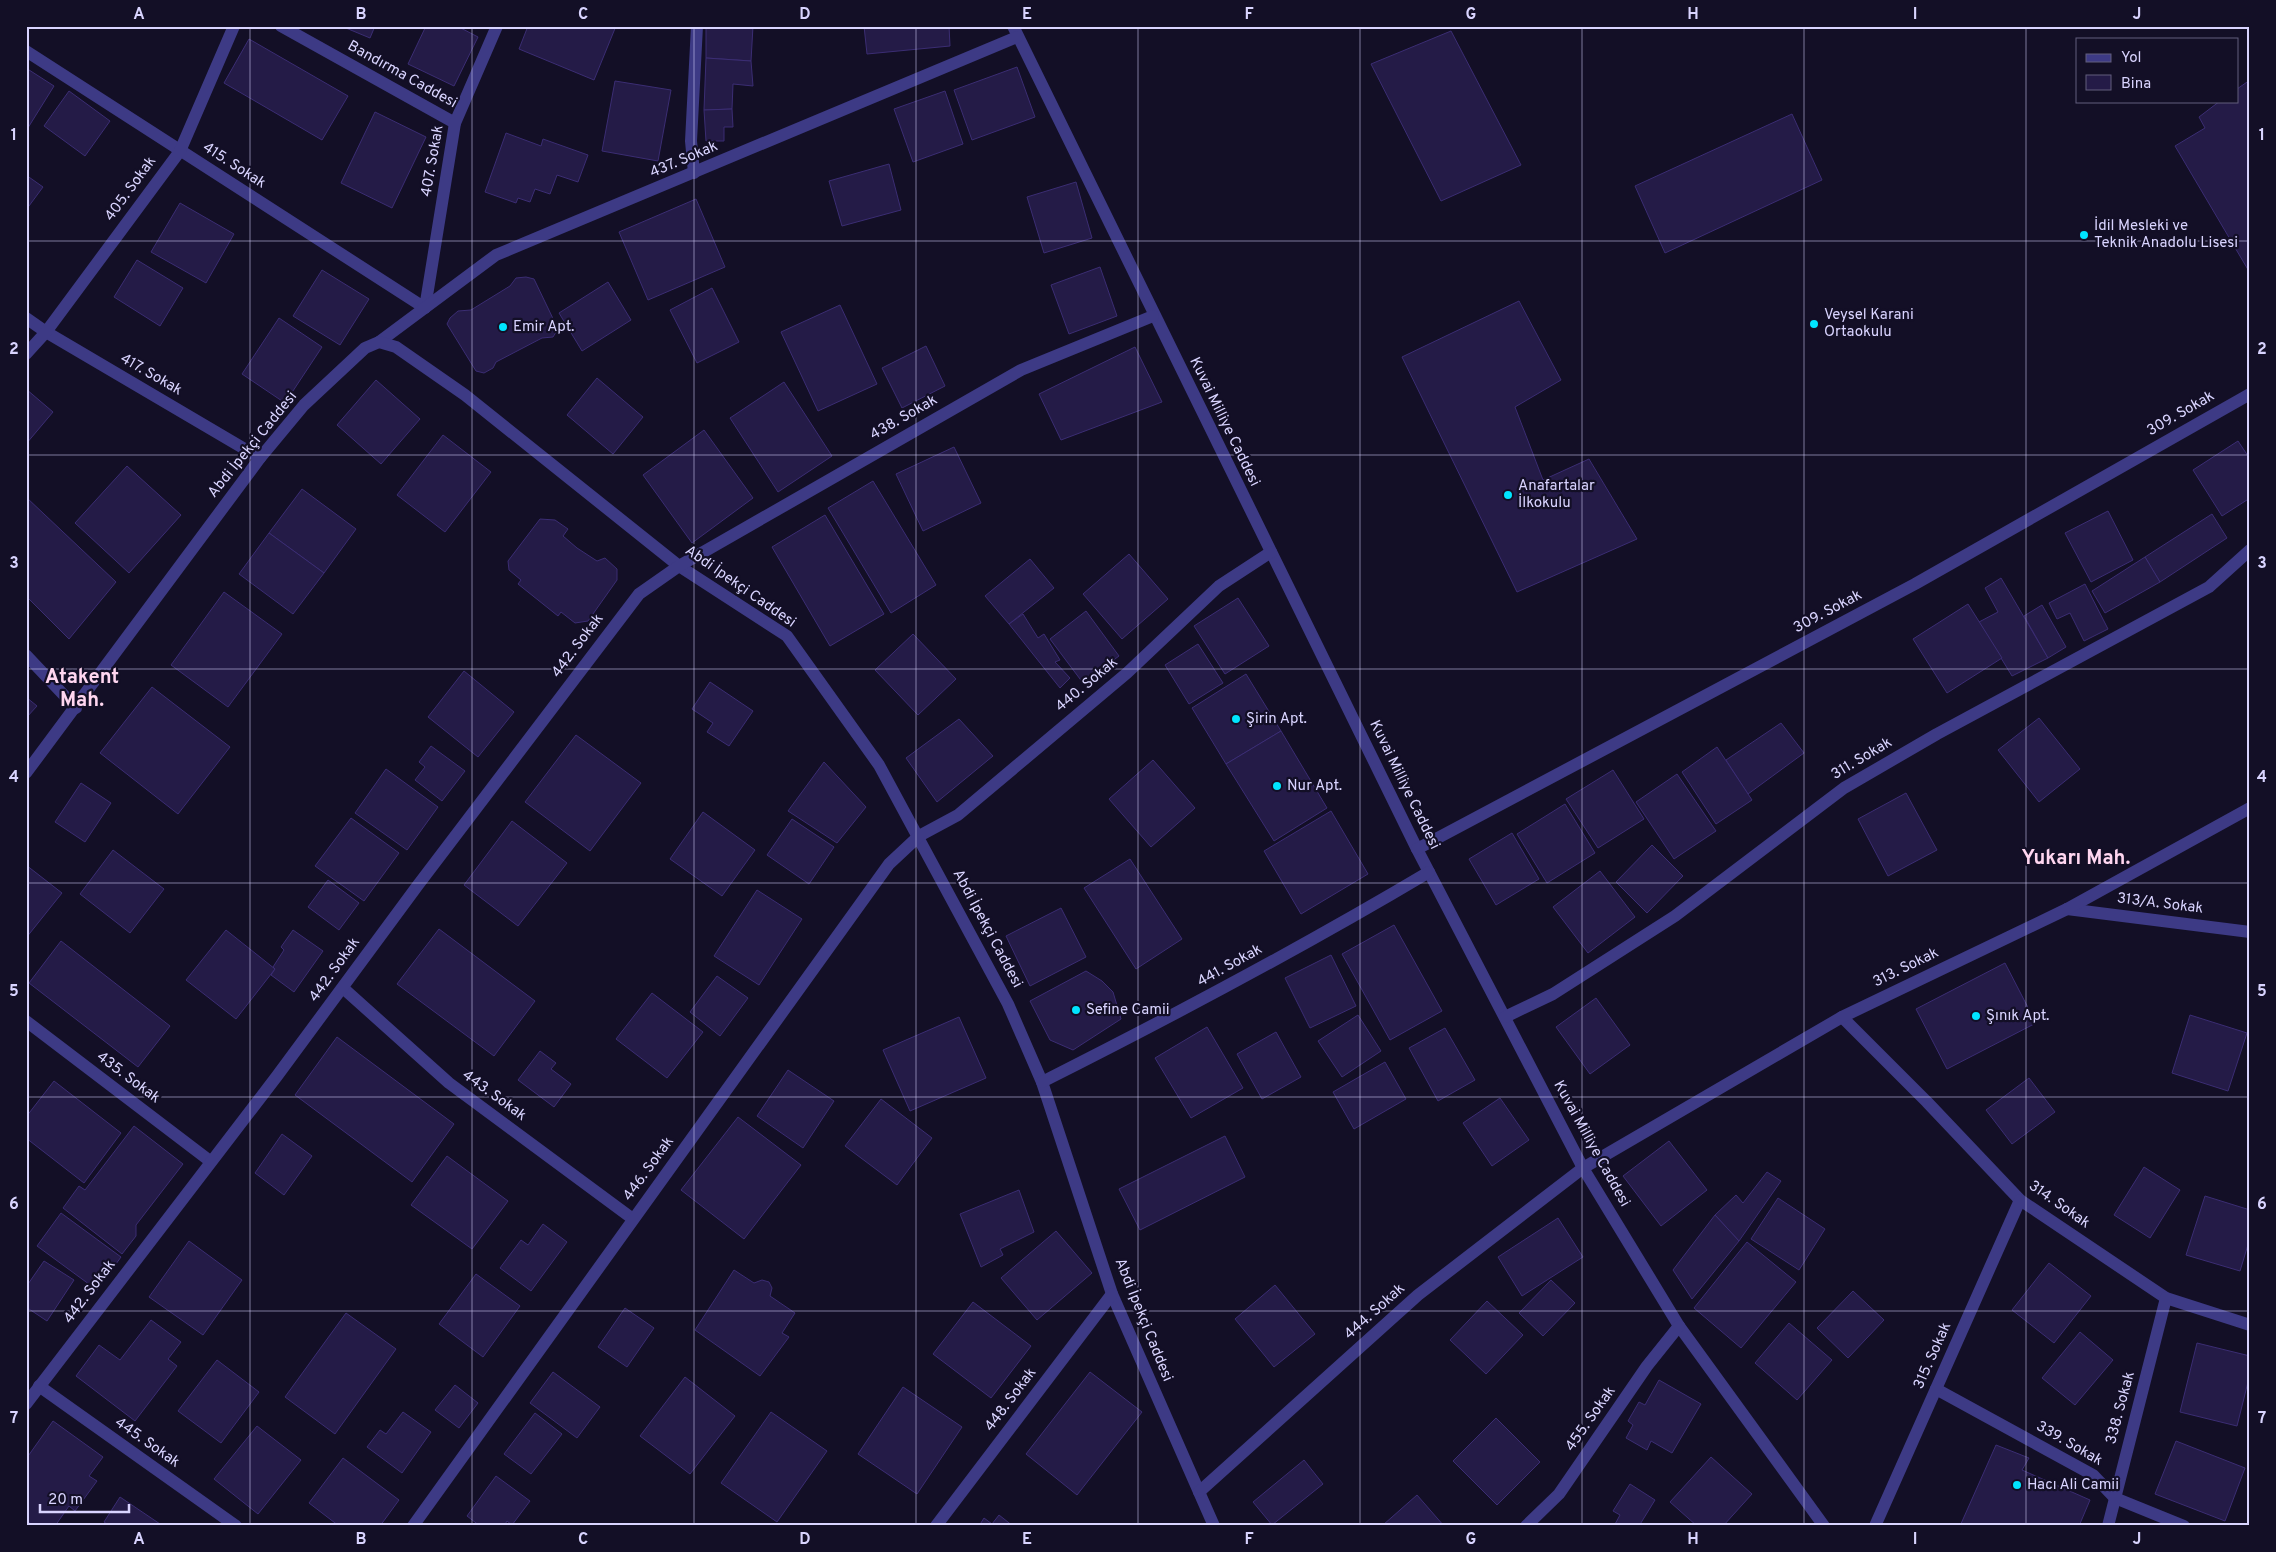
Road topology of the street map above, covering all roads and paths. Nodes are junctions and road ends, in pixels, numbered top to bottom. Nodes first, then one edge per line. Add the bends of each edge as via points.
1 (234, 26) edge
2 (281, 26) edge
3 (497, 26) edge
4 (697, 26) edge
5 (1015, 32) edge
6 (26, 51) edge
7 (455, 122) junction
8 (180, 151) junction
9 (694, 173) junction
10 (425, 308) junction
11 (1153, 316) junction
12 (26, 318) edge
13 (46, 332) junction
14 (379, 342) junction
15 (26, 354) edge
16 (2250, 394) edge
17 (260, 458) junction
18 (2250, 550) edge
19 (1270, 552) junction
20 (679, 566) junction
21 (26, 655) edge
22 (76, 708) junction
23 (26, 773) edge
24 (2250, 808) edge
25 (919, 836) junction
26 (1417, 849) junction
27 (1430, 872) junction
28 (2067, 909) junction
29 (2250, 932) edge
30 (343, 988) junction
31 (1842, 1017) junction
32 (1505, 1018) junction
33 (26, 1021) edge
34 (1042, 1082) junction
35 (210, 1161) junction
36 (1583, 1168) junction
37 (2020, 1200) junction
38 (633, 1219) junction
39 (1112, 1294) junction
40 (2166, 1298) junction
41 (1679, 1326) junction
42 (2250, 1326) edge
43 (39, 1386) junction
44 (1936, 1389) junction
45 (26, 1404) edge
46 (1200, 1492) junction
47 (2115, 1498) junction
48 (1212, 1524) edge
49 (236, 1526) edge
50 (413, 1526) edge
51 (936, 1526) edge
52 (1526, 1526) edge
53 (1824, 1526) edge
54 (1875, 1526) edge
55 (2108, 1526) edge
56 (2184, 1526) edge

1 - 8 street, 405. Sokak
2 - 7 street, Bandırma Caddesi
3 - 7 street, 407. Sokak
4 - 9 street via 691,141
5 - 9 street, 437. Sokak
5 - 11 street, Kuvai Milliye Caddesi
6 - 8 street, 415. Sokak
7 - 10 street, 407. Sokak
8 - 10 street, 415. Sokak
8 - 13 street, 405. Sokak
9 - 10 street, 437. Sokak via 496,255
10 - 14 street, 437. Sokak
11 - 19 street, Kuvai Milliye Caddesi
11 - 20 street, 438. Sokak via 1020,370
12 - 13 street, 417. Sokak
13 - 15 street, 405. Sokak
13 - 17 street, 417. Sokak
14 - 17 street, Abdi İpekçi Caddesi via 365,348 304,405
14 - 20 street, Abdi İpekçi Caddesi via 396,347 465,395
16 - 26 street, 309. Sokak via 1915,584
17 - 22 street, Abdi İpekçi Caddesi
18 - 32 street, 311. Sokak via 2209,586 1844,788 1675,916 1553,994
19 - 25 street, 440. Sokak via 1219,586 1127,674 958,815
19 - 26 street, Kuvai Milliye Caddesi
20 - 25 street, Abdi İpekçi Caddesi via 787,636 879,765
20 - 30 street, 442. Sokak via 639,594
21 - 22 street
22 - 23 street, Abdi İpekçi Caddesi
24 - 28 street, 313. Sokak
25 - 34 street, Abdi İpekçi Caddesi via 1008,1004
25 - 38 street, 446. Sokak via 889,864
26 - 27 street, Kuvai Milliye Caddesi
27 - 32 street, Kuvai Milliye Caddesi
27 - 34 street, 441. Sokak via 1151,1027
28 - 29 street, 313/A. Sokak
28 - 31 street, 313. Sokak
30 - 35 street, 442. Sokak
30 - 38 street, 443. Sokak via 449,1083
31 - 36 street, 313. Sokak
31 - 37 street, 314. Sokak
32 - 36 street, Kuvai Milliye Caddesi
33 - 35 street, 435. Sokak
34 - 39 street, Abdi İpekçi Caddesi
35 - 43 street, 442. Sokak
36 - 41 street, Kuvai Milliye Caddesi
36 - 46 street, 444. Sokak via 1418,1295
37 - 40 street, 314. Sokak
37 - 44 street, 315. Sokak
38 - 50 street, 446. Sokak
39 - 46 street, Abdi İpekçi Caddesi
39 - 51 street, 448. Sokak
40 - 42 street, 314. Sokak
40 - 47 street, 338. Sokak
41 - 52 street, 455. Sokak via 1647,1366 1559,1494
41 - 53 street, Kuvai Milliye Caddesi
43 - 45 street, 442. Sokak
43 - 49 street, 445. Sokak
44 - 47 street, 339. Sokak via 2093,1475
44 - 54 street, 315. Sokak
46 - 48 street, Abdi İpekçi Caddesi
47 - 55 street, 338. Sokak
47 - 56 street, 339. Sokak

